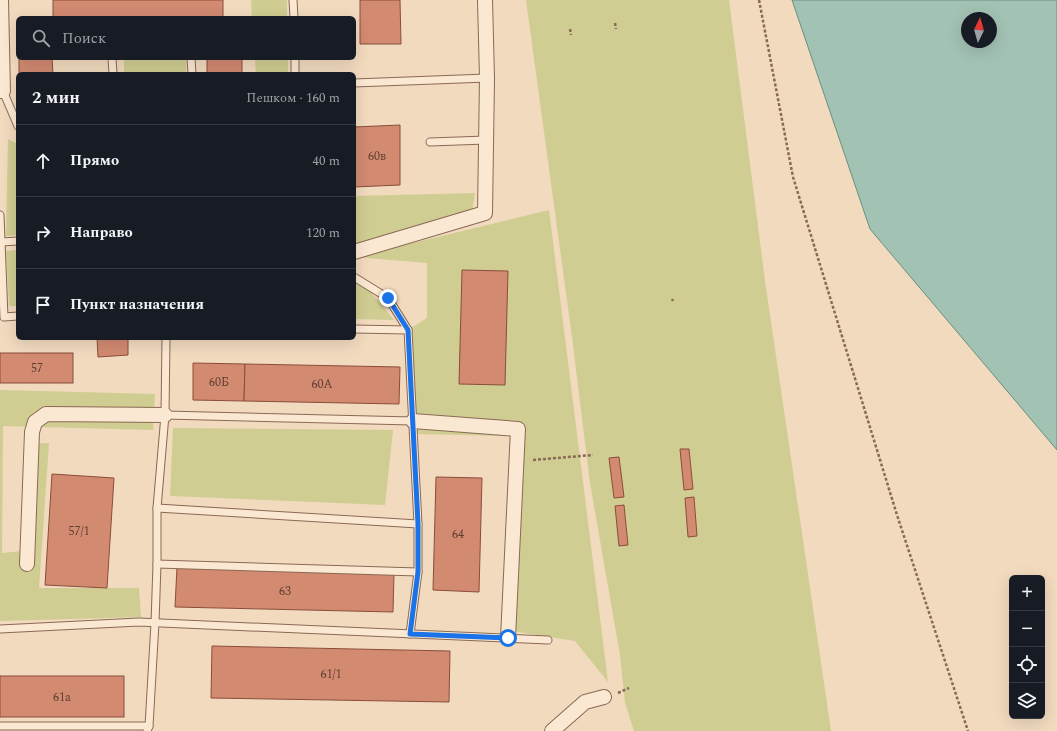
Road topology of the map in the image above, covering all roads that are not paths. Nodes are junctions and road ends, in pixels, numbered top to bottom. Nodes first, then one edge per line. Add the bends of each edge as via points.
1 (1, 0) edge
2 (293, 0) edge
3 (485, 0) edge
4 (294, 16) edge
5 (112, 60) edge
6 (191, 60) edge
7 (295, 60) edge
8 (113, 72) edge
9 (192, 72) edge
10 (295, 72) edge
11 (487, 78) junction
12 (356, 83) edge
13 (1, 91) edge
14 (16, 122) edge
15 (486, 140) junction
16 (430, 142) dead end
17 (0, 215) edge
18 (16, 240) edge
19 (1, 242) junction
20 (356, 251) edge
21 (356, 278) edge
22 (16, 316) edge
23 (356, 329) edge
24 (408, 330) junction
25 (166, 340) edge
26 (165, 415) junction
27 (413, 421) junction
28 (157, 508) junction
29 (418, 524) junction
30 (27, 564) dead end
31 (157, 564) junction
32 (418, 572) junction
33 (155, 622) junction
34 (0, 630) edge
35 (410, 634) junction
36 (508, 638) junction
37 (548, 640) dead end
38 (604, 697) dead end
39 (0, 726) edge
40 (148, 729) edge
41 (552, 731) edge

1 - 13 street
2 - 4 lane
3 - 11 street
5 - 8 lane
6 - 9 lane
7 - 10 lane
11 - 12 lane
11 - 15 street
13 - 14 lane
15 - 16 lane
15 - 20 street via 485,213
17 - 19 lane
18 - 19 lane
19 - 22 lane via 4,316
21 - 24 lane via 388,298
23 - 24 lane
24 - 27 lane
25 - 26 lane
26 - 27 lane
26 - 28 lane
26 - 30 street via 46,414 35,422 32,432
27 - 29 lane
27 - 36 street via 518,429
28 - 29 lane
28 - 31 lane
29 - 32 lane
31 - 32 lane
31 - 33 lane
32 - 35 lane
33 - 34 lane
33 - 35 lane
33 - 40 lane
35 - 36 lane
36 - 37 lane
38 - 41 street via 585,702
39 - 40 lane

